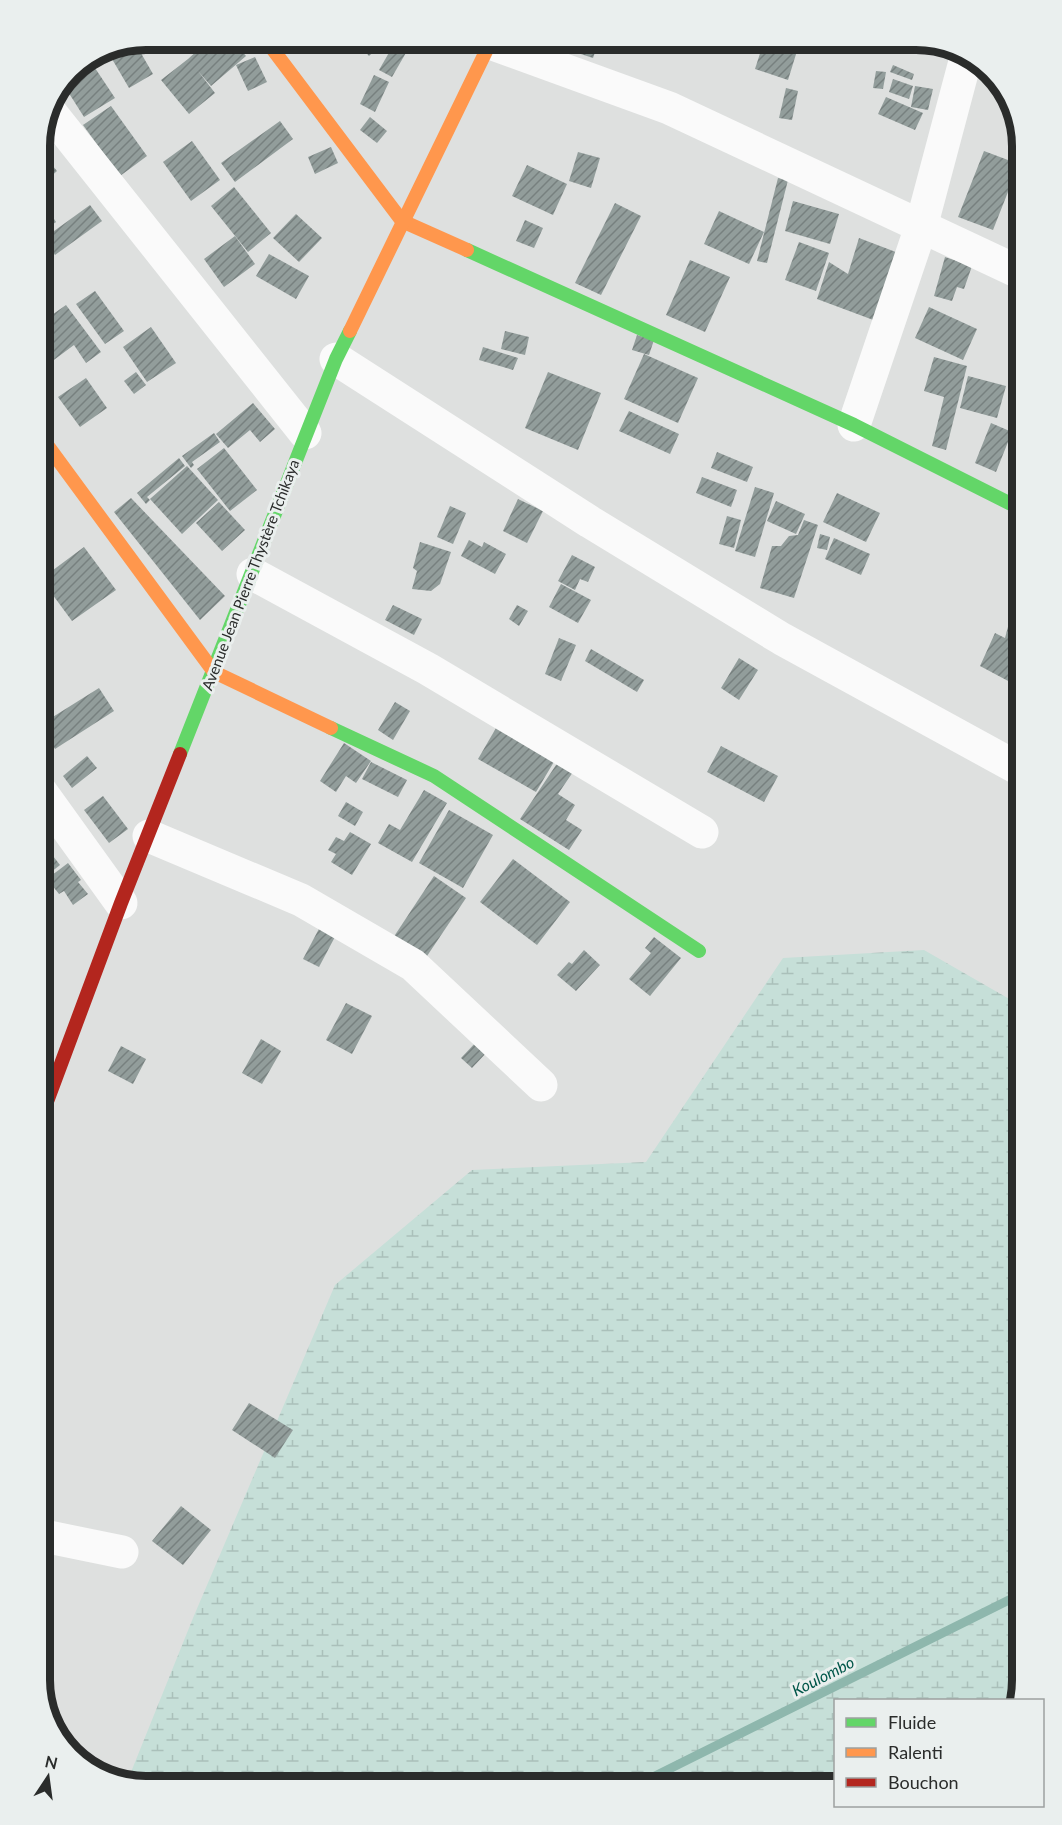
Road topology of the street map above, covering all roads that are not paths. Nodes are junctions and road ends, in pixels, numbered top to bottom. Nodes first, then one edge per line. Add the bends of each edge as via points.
1 (273, 50) edge
2 (487, 50) edge
3 (515, 50) edge
4 (964, 62) edge
5 (54, 117) edge
6 (402, 221) junction
7 (921, 227) junction
8 (1012, 269) edge
9 (336, 359) junction
10 (855, 425) junction
11 (305, 433) junction
12 (50, 449) edge
13 (1012, 504) edge
14 (253, 574) junction
15 (214, 672) junction
16 (1012, 765) edge
17 (50, 804) edge
18 (702, 832) dead end
19 (149, 836) junction
20 (121, 903) junction
21 (699, 951) dead end
22 (541, 1085) dead end
23 (50, 1093) edge
24 (50, 1537) edge
25 (122, 1552) dead end

1 - 6 street
2 - 6 street, Avenue Jean Pierre Thystère Tchikaya
3 - 7 street via 669,108
4 - 7 street
5 - 11 street
6 - 9 street, Avenue Jean Pierre Thystère Tchikaya
6 - 10 street
7 - 8 street
7 - 10 street
9 - 11 street, Avenue Jean Pierre Thystère Tchikaya
9 - 16 street via 782,639
10 - 13 street
11 - 14 street, Avenue Jean Pierre Thystère Tchikaya
12 - 15 street
14 - 15 street, Avenue Jean Pierre Thystère Tchikaya
14 - 18 street via 428,669
15 - 19 street, Avenue Jean Pierre Thystère Tchikaya
15 - 21 street via 434,776
17 - 20 street
19 - 20 street, Avenue Jean Pierre Thystère Tchikaya
19 - 22 street via 301,900 413,965
20 - 23 street, Avenue Jean Pierre Thystère Tchikaya
24 - 25 street

